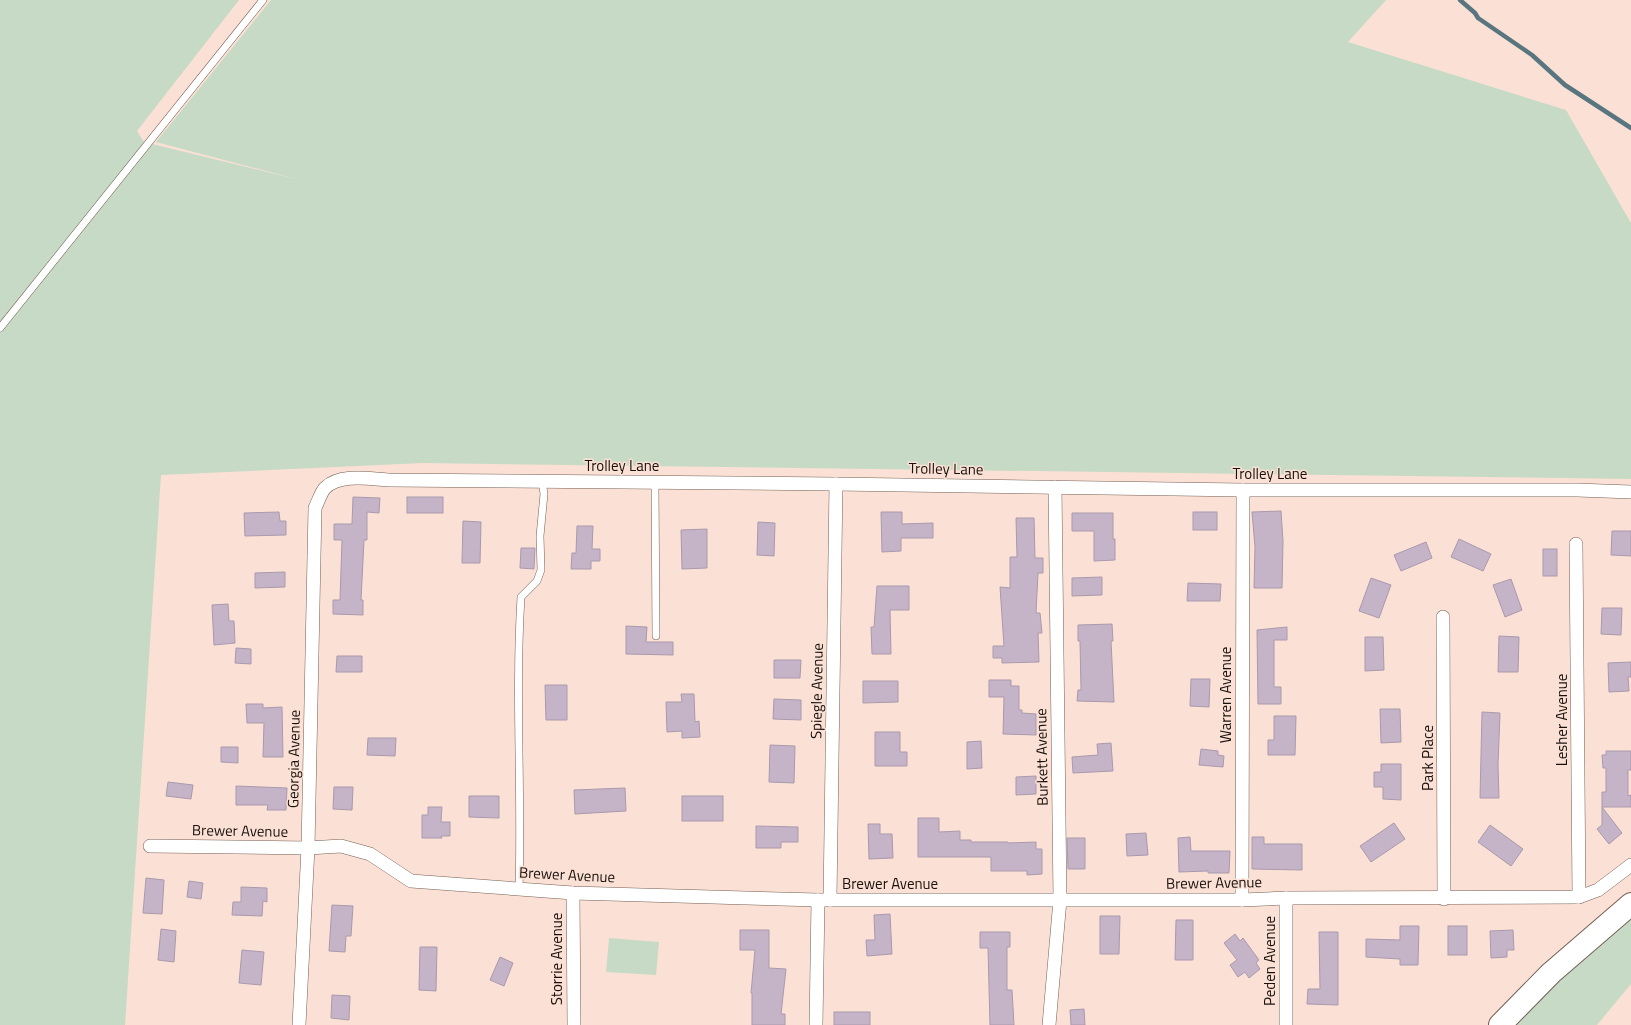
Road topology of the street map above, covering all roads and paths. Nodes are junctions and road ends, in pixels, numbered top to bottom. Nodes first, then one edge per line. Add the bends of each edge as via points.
1 (263, 0) edge
2 (0, 328) edge
3 (542, 481) junction
4 (655, 482) junction
5 (836, 484) junction
6 (1055, 487) junction
7 (1243, 490) junction
8 (1631, 492) edge
9 (322, 495) joint
10 (1576, 544) dead end
11 (1443, 617) dead end
12 (656, 636) dead end
13 (150, 846) dead end
14 (308, 848) junction
15 (1631, 865) edge
16 (519, 889) junction
17 (573, 893) junction
18 (1579, 897) junction
19 (1286, 898) junction
20 (1444, 899) junction
21 (824, 900) junction
22 (1060, 900) junction
23 (1242, 900) junction
24 (1631, 904) edge
25 (299, 1025) edge
26 (574, 1025) edge
27 (816, 1025) edge
28 (1049, 1025) edge
29 (1286, 1025) edge
30 (1500, 1025) edge

1 - 2 lane
3 - 4 street, Trolley Lane
3 - 9 street, Trolley Lane via 354,478 334,482 324,488
3 - 16 lane via 544,494 540,570 537,581 521,597 518,635
4 - 5 street, Trolley Lane
4 - 12 lane
5 - 6 street, Trolley Lane
5 - 21 street, Spiegle Avenue
6 - 7 street, Trolley Lane
6 - 22 street, Burkett Avenue
7 - 8 street, Trolley Lane
7 - 23 street, Warren Avenue
9 - 14 street, Georgia Avenue via 315,508
10 - 18 street, Lesher Avenue
11 - 20 street, Park Place
13 - 14 street, Brewer Avenue
14 - 16 street, Brewer Avenue via 341,846 370,854 411,881
14 - 25 street, Georgia Avenue
15 - 18 street, Brewer Avenue via 1598,890
16 - 17 street, Brewer Avenue
17 - 21 street, Brewer Avenue
17 - 26 street, Storrie Avenue
18 - 20 street, Brewer Avenue
19 - 20 street, Brewer Avenue
19 - 23 street, Brewer Avenue
19 - 29 street, Peden Avenue
21 - 22 street, Brewer Avenue
21 - 27 street, Spiegle Avenue
22 - 23 street, Brewer Avenue
22 - 28 street, Burkett Avenue
24 - 30 highway via 1551,973

